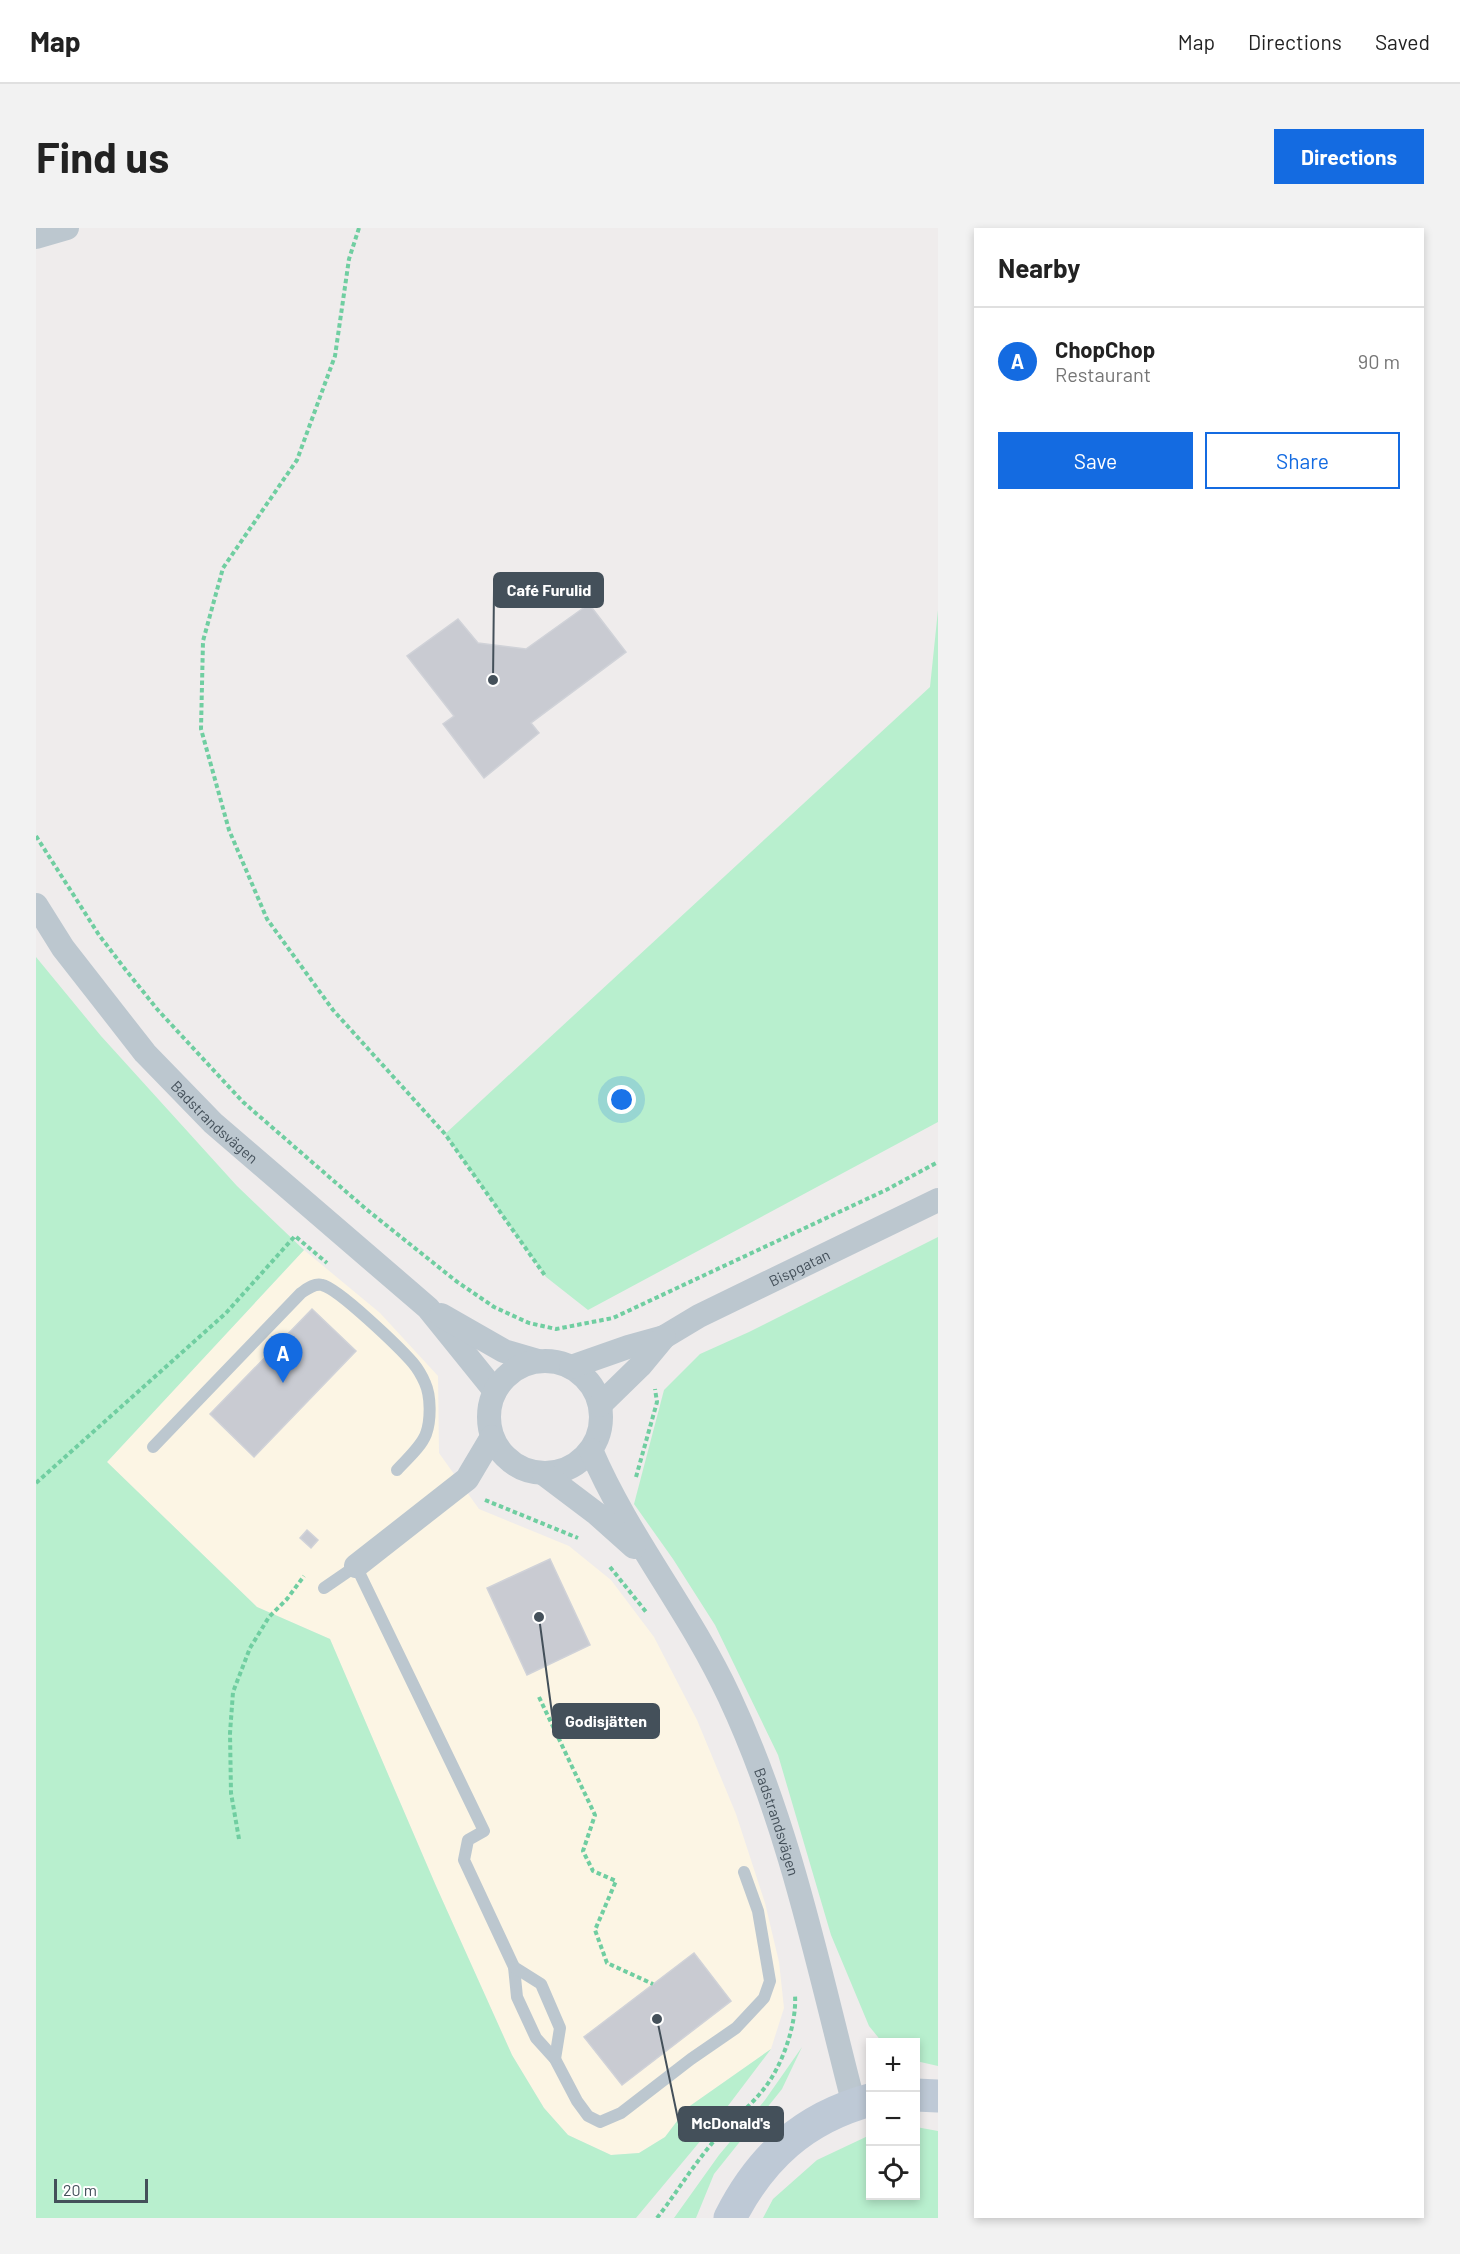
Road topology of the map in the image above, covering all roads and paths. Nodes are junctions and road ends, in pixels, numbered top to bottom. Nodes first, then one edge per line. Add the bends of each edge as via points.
1 (67, 228) edge
2 (359, 228) edge
3 (36, 237) edge
4 (36, 836) edge
5 (36, 905) edge
6 (938, 1162) edge
7 (938, 1200) edge
8 (546, 1277) dead end
9 (494, 1307) junction
10 (428, 1308) junction
11 (613, 1318) junction
12 (476, 1336) junction
13 (634, 1357) junction
14 (538, 1361) junction
15 (571, 1367) junction
16 (495, 1391) junction
17 (600, 1405) junction
18 (492, 1437) junction
19 (153, 1446) dead end
20 (591, 1449) junction
21 (515, 1466) junction
22 (398, 1470) dead end
23 (544, 1474) junction
24 (466, 1479) junction
25 (606, 1506) junction
26 (604, 1560) dead end
27 (356, 1566) junction
28 (307, 1573) dead end
29 (324, 1588) dead end
30 (650, 1617) dead end
31 (539, 1696) dead end
32 (239, 1839) dead end
33 (744, 1872) dead end
34 (514, 1967) junction
35 (653, 1984) dead end
36 (793, 1985) dead end
37 (555, 2059) junction
38 (920, 2095) edge
39 (938, 2096) edge
40 (862, 2102) edge
41 (657, 2218) edge
42 (730, 2218) edge

1 - 3 street
2 - 8 path via 350,259 335,356 297,460 223,568 203,641 201,729 229,830 267,919 333,1010 445,1134
4 - 9 path via 125,969 229,1087 366,1209
5 - 10 street, Badstrandsvägen via 63,948 145,1053 213,1123
6 - 11 path
7 - 13 street, Bispgatan via 699,1316
9 - 11 path via 529,1323 556,1329
9 - 12 path
10 - 12 street, Badstrandsvägen
10 - 16 street, Badstrandsvägen
11 - 13 path
12 - 14 street, Badstrandsvägen via 504,1351
13 - 15 street, Bispgatan
13 - 17 street, Bispgatan
13 - 25 path via 654,1386 657,1402 638,1473 627,1489
14 - 15 street, Badstrandsvägen
14 - 16 street via 520,1366
15 - 17 street via 594,1390
16 - 18 street via 489,1406
17 - 20 street, Badstrandsvägen via 598,1436
18 - 21 street
18 - 24 street
19 - 22 lane via 301,1293 321,1284 334,1290 395,1345 415,1365 426,1385 426,1434
20 - 23 street, Badstrandsvägen via 571,1468
20 - 25 street, Badstrandsvägen
21 - 23 street, Badstrandsvägen
21 - 24 street
23 - 25 street, Badstrandsvägen
24 - 25 path via 484,1499 579,1538
24 - 27 street
25 - 40 street, Badstrandsvägen via 650,1560 693,1628 757,1758 790,1854
26 - 30 path
27 - 29 lane
27 - 34 lane via 484,1830 468,1840 464,1860
28 - 32 path via 269,1617 250,1648 233,1692 231,1793
31 - 35 path via 594,1815 583,1851 593,1871 616,1881 595,1930 607,1963
33 - 37 lane via 758,1911 770,1981 755,2010 621,2113 600,2122 588,2116 577,2101
34 - 37 lane via 517,1997 536,2038
34 - 37 lane via 541,1984 560,2028
36 - 41 path via 793,2022 764,2090 708,2148
38 - 39 street
40 - 42 street via 821,2119 775,2153 757,2172

